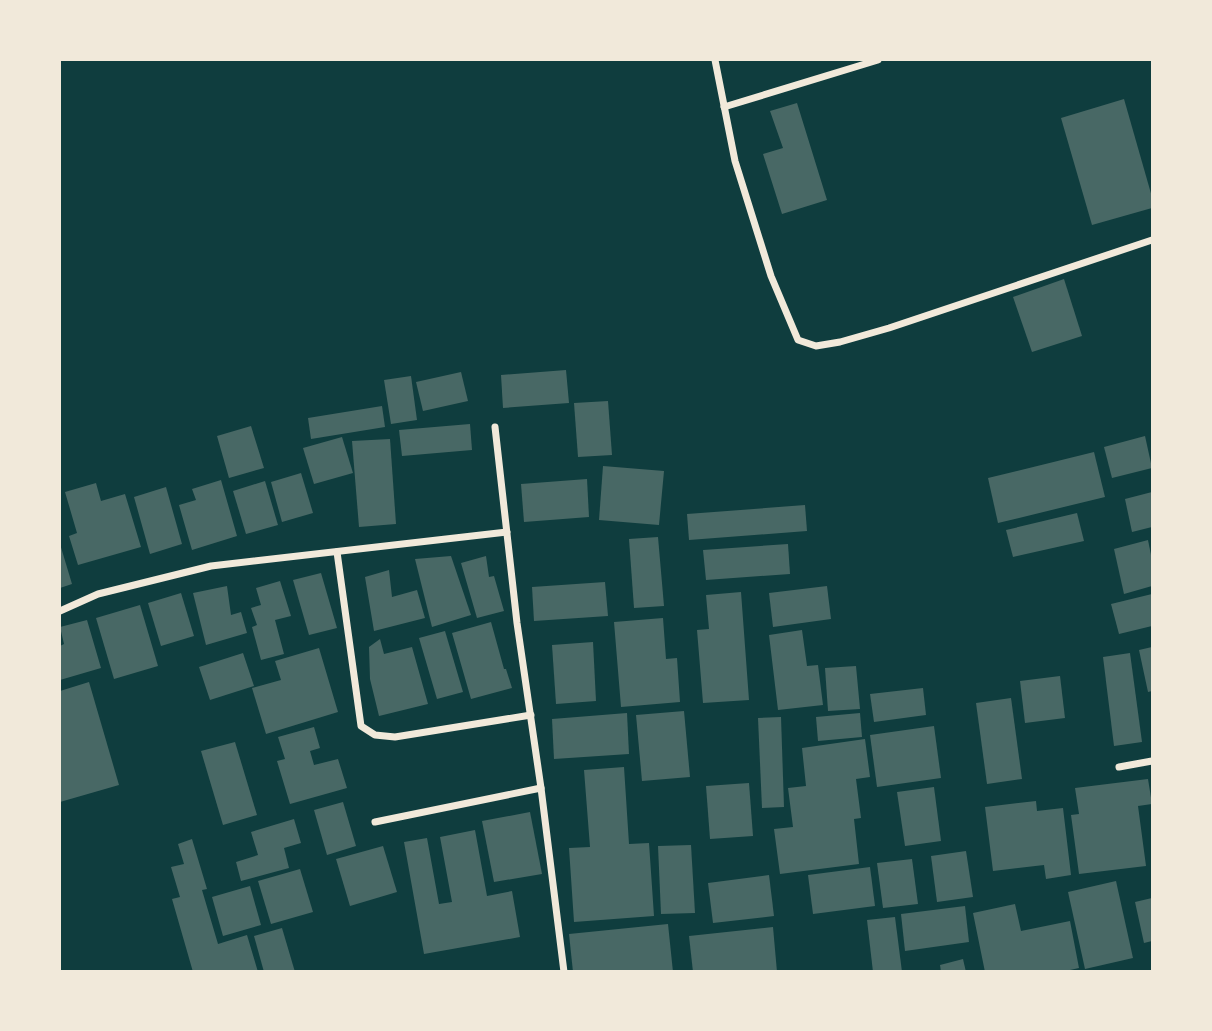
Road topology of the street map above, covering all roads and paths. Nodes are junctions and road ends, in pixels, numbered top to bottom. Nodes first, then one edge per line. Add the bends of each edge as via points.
1 (715, 60) edge
2 (878, 60) edge
3 (724, 107) junction
4 (1153, 240) edge
5 (495, 427) dead end
6 (507, 532) junction
7 (337, 552) junction
8 (60, 611) edge
9 (531, 715) junction
10 (1153, 761) edge
11 (1119, 767) dead end
12 (541, 788) junction
13 (375, 822) dead end
14 (564, 971) edge

1 - 3 street
2 - 3 street
3 - 4 street via 735,161 771,276 798,340 816,346 888,328
5 - 6 street
6 - 7 street
6 - 9 street
7 - 8 street via 211,566 98,594
7 - 9 street via 360,726 375,735 395,737
9 - 12 street
10 - 11 street
12 - 13 street
12 - 14 street

